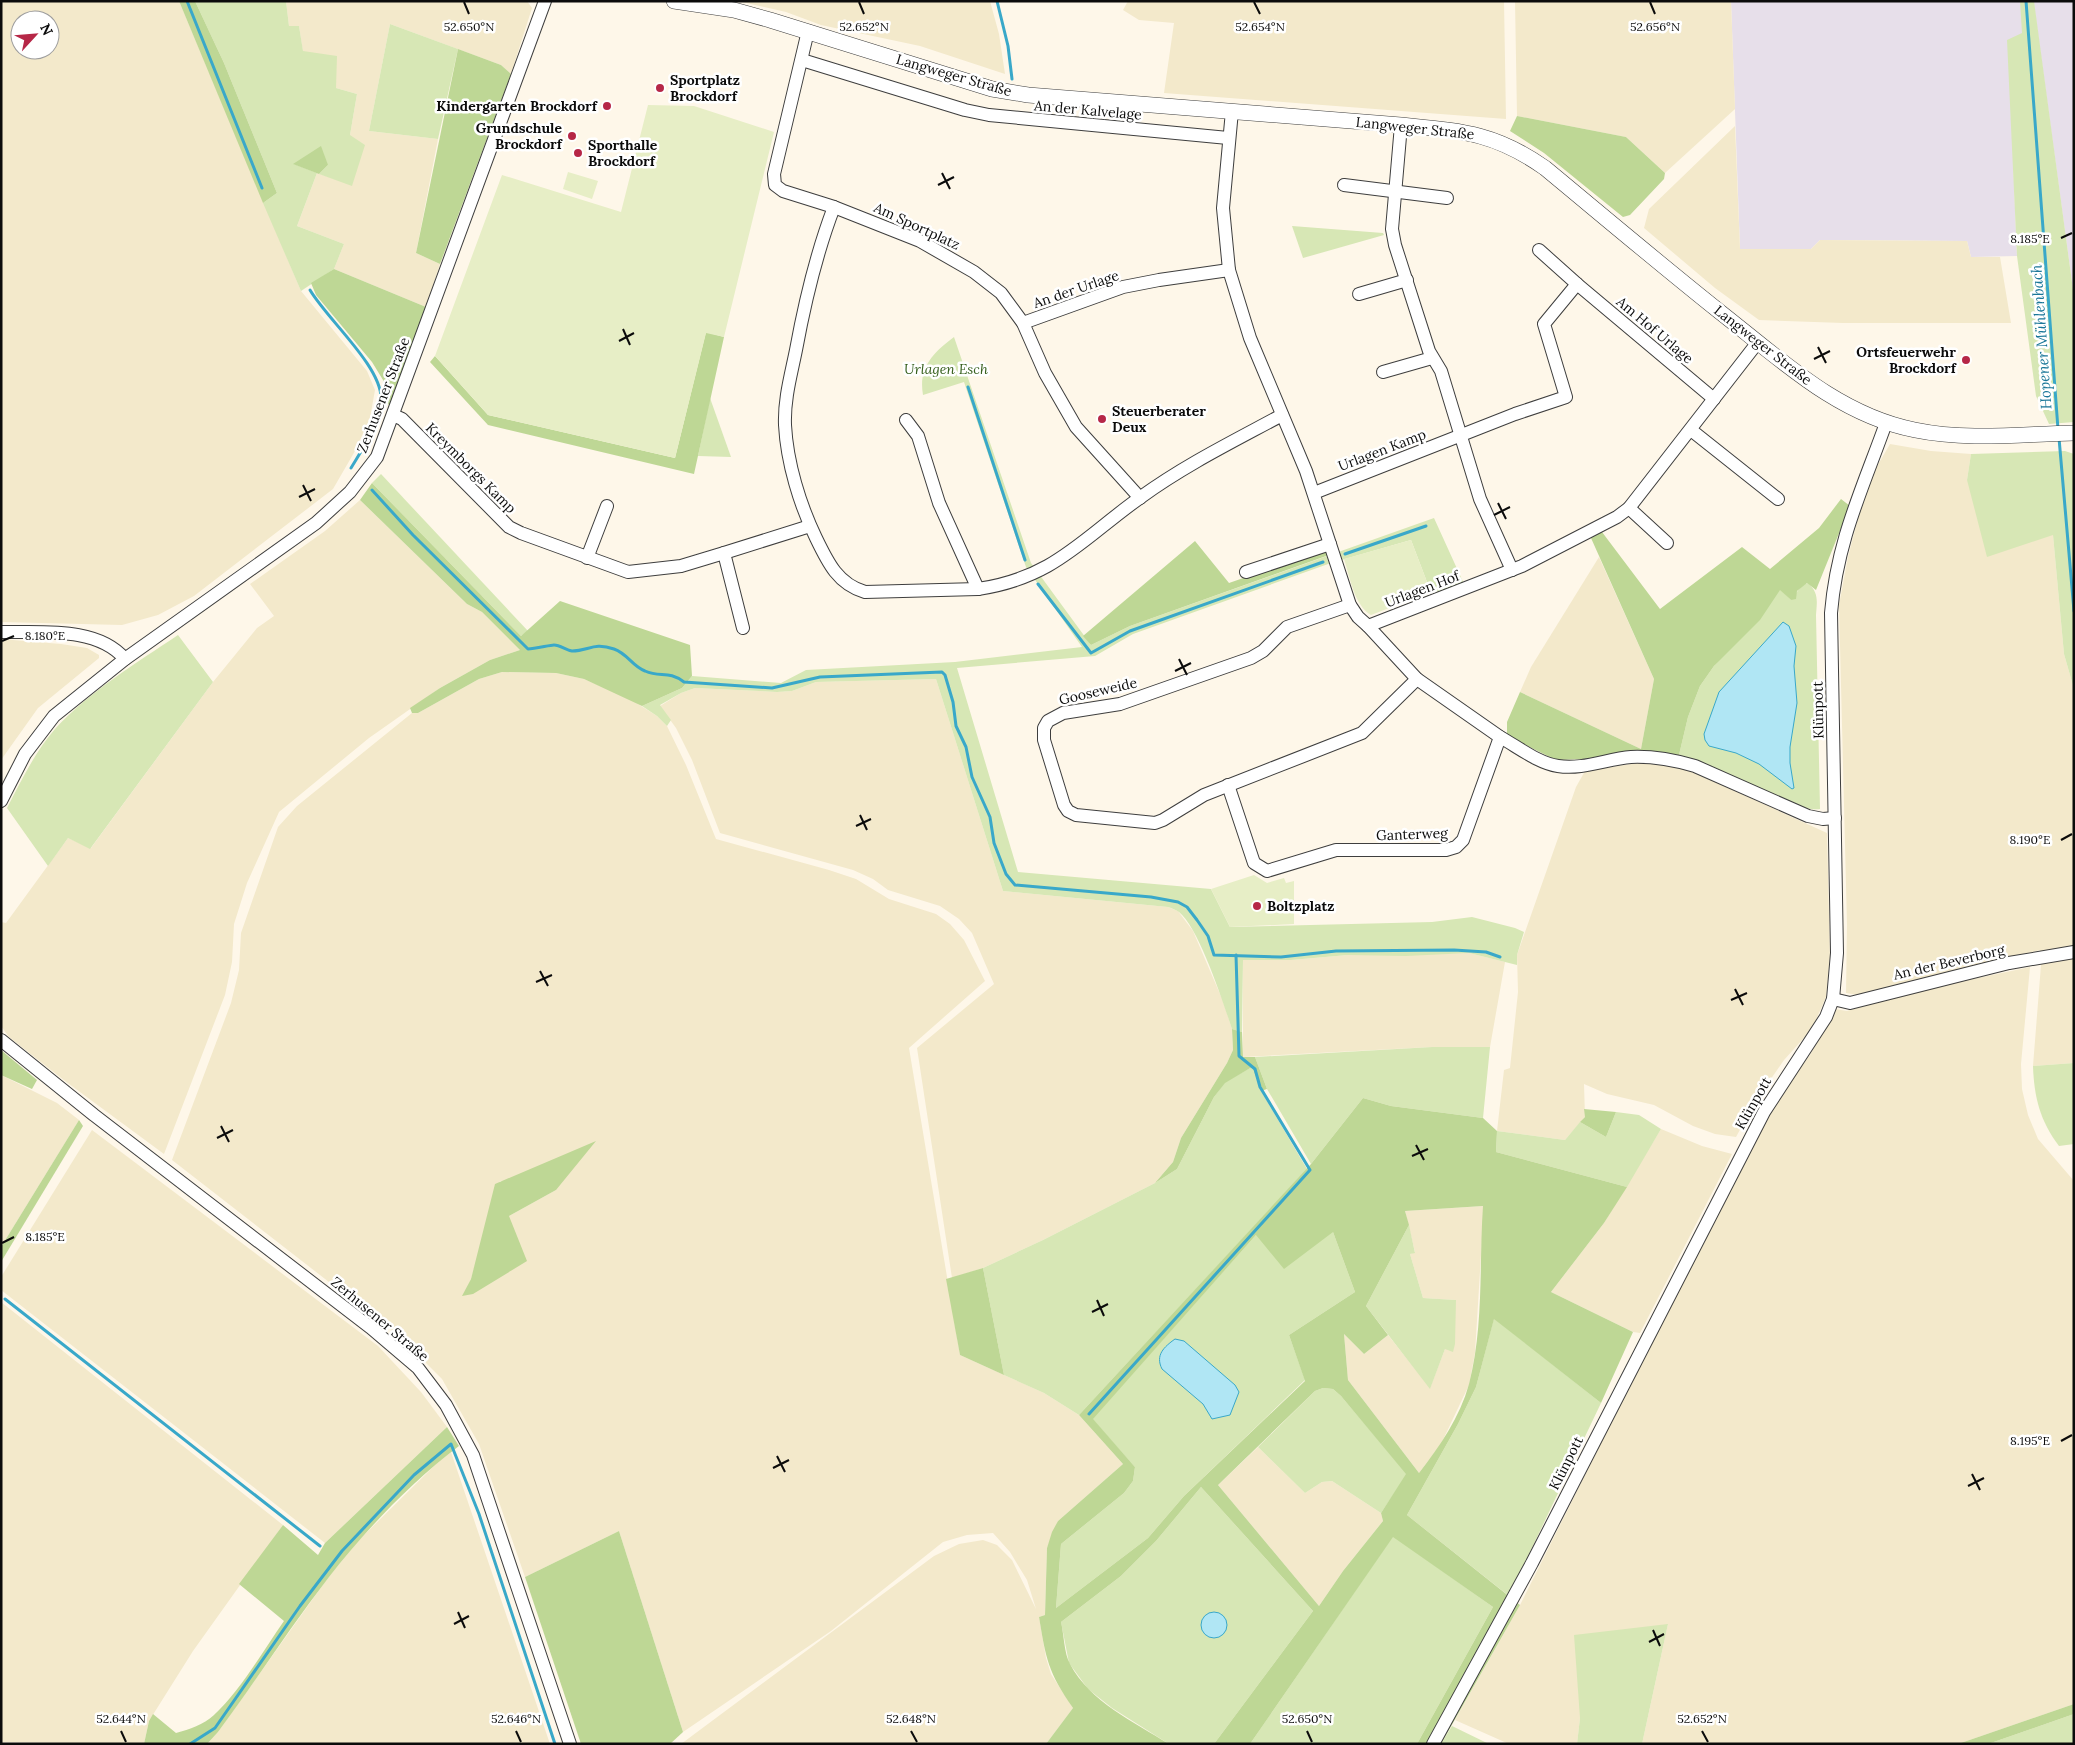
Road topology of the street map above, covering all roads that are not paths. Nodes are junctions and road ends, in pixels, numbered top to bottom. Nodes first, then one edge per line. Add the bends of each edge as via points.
1 (545, 1) edge
2 (674, 1) edge
3 (808, 31) junction
4 (802, 60) junction
5 (1232, 111) junction
6 (1401, 125) junction
7 (1228, 138) junction
8 (1344, 185) dead end
9 (1395, 192) junction
10 (1447, 198) dead end
11 (834, 207) junction
12 (1538, 250) dead end
13 (1229, 270) junction
14 (1407, 280) junction
15 (1577, 284) junction
16 (1359, 294) dead end
17 (1023, 323) junction
18 (1758, 342) junction
19 (1432, 358) junction
20 (1383, 372) dead end
21 (1714, 399) junction
22 (393, 415) junction
23 (1282, 415) junction
24 (906, 420) dead end
25 (1886, 423) junction
26 (1691, 430) junction
27 (2072, 433) edge
28 (1460, 435) junction
29 (1314, 493) junction
30 (1140, 498) junction
31 (1778, 499) dead end
32 (607, 506) dead end
33 (1629, 508) junction
34 (810, 526) junction
35 (1667, 543) dead end
36 (1330, 544) junction
37 (724, 553) junction
38 (587, 558) junction
39 (1512, 570) junction
40 (1246, 572) dead end
41 (978, 589) junction
42 (1350, 605) junction
43 (1368, 626) junction
44 (743, 628) dead end
45 (1, 632) edge
46 (125, 659) junction
47 (1417, 679) junction
48 (1500, 737) junction
49 (1228, 785) junction
50 (2, 794) edge
51 (1835, 818) junction
52 (2074, 952) edge
53 (1833, 999) junction
54 (1, 1040) edge
55 (570, 1744) edge
56 (1433, 1744) edge

1 - 22 street, Zerhusener Straße
2 - 3 street, Langweger Straße via 734,10
3 - 4 street, Am Sportplatz
3 - 5 street, Langweger Straße via 992,89 1028,95
4 - 7 street, An der Kalvelage via 989,115
4 - 11 street, Am Sportplatz via 774,174 775,185 783,191
5 - 6 street, Langweger Straße
5 - 7 street
6 - 9 street
6 - 18 street, Langweger Straße via 1480,135 1522,153
7 - 13 street via 1223,208
8 - 9 street
9 - 10 street
9 - 14 street via 1393,237
11 - 17 street, Am Sportplatz via 950,256 1001,293
11 - 34 street via 810,277 785,400 785,425 793,474
12 - 15 street, Am Hof Urlage
13 - 17 street, An der Urlage via 1124,287
13 - 23 street via 1247,331
14 - 16 street
14 - 19 street
15 - 21 street, Am Hof Urlage
15 - 28 street, Urlagen Kamp via 1544,324 1566,397
17 - 30 street, An der Urlage via 1045,373 1076,427
18 - 21 street, Urlagen Hof
18 - 25 street, Langweger Straße via 1832,397
19 - 20 street
19 - 28 street via 1441,370
21 - 26 street, Urlagen Hof
22 - 38 street, Kreymborgs Kamp via 402,419 509,528
22 - 46 street, Zerhusener Straße via 377,456 350,492 309,528
23 - 29 street
23 - 30 street via 1189,466
24 - 41 street via 918,436 939,503
25 - 27 street, Langweger Straße via 1944,434
25 - 51 street, Klünpott via 1842,543 1833,581 1830,613
26 - 31 street
26 - 33 street, Urlagen Hof
28 - 29 street, Urlagen Kamp
28 - 39 street via 1480,499
29 - 36 street
30 - 41 street via 1064,557 1031,574
32 - 38 street
33 - 35 street
33 - 39 street, Urlagen Hof
34 - 37 street, Kreymborgs Kamp
34 - 41 street via 835,573 853,588 865,592
36 - 40 street
36 - 42 street
37 - 38 street, Kreymborgs Kamp via 681,566 628,572
37 - 44 street
39 - 43 street, Urlagen Hof
42 - 43 street
42 - 49 street, Gooseweide via 1288,627 1251,658 1120,704 1063,713 1048,721 1044,728 1044,740 1064,805 1076,815 1155,823
43 - 47 street
45 - 46 street via 90,637 110,644
46 - 50 street, Zerhusener Straße via 54,716 25,754
47 - 48 street
47 - 49 street, Gooseweide via 1362,732
48 - 49 street, Ganterweg via 1463,840 1446,850 1336,850 1267,871 1254,862
48 - 51 street via 1543,762 1559,766 1630,757 1677,761 1808,816
51 - 53 street, Klünpott via 1837,953
52 - 53 street, An der Beverborg via 2009,963 1850,1003
53 - 56 street, Klünpott via 1816,1035 1764,1112 1532,1563
54 - 55 street, Zerhusener Straße via 372,1328 418,1368 446,1405 473,1454

